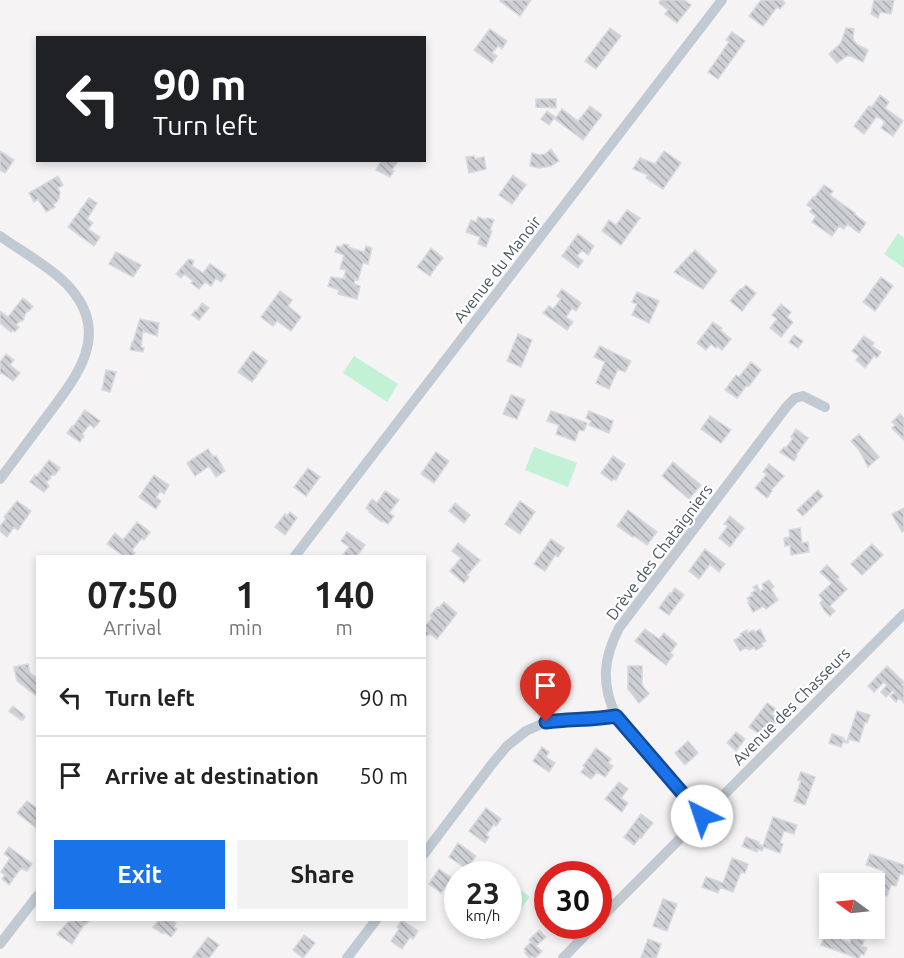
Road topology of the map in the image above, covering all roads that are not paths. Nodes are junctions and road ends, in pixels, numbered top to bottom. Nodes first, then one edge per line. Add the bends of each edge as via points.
1 (722, 0) edge
2 (0, 236) edge
3 (825, 407) dead end
4 (0, 479) edge
5 (296, 555) edge
6 (904, 614) edge
7 (616, 716) junction
8 (702, 816) junction
9 (426, 851) edge
10 (36, 898) edge
11 (612, 907) edge
12 (375, 921) edge
13 (581, 939) edge
14 (0, 944) edge
15 (347, 958) edge
16 (562, 958) edge

1 - 5 street, Avenue du Manoir
2 - 4 street via 71,289 81,303 89,333 79,372
3 - 7 street, Drève des Chataigniers via 804,396 795,398 619,628 611,644 606,683
6 - 8 street, Avenue des Chasseurs
7 - 8 street, Drève des Chataigniers
7 - 9 street via 546,722 526,731 492,764
8 - 11 street, Avenue des Chasseurs
10 - 14 street
12 - 15 street
13 - 16 street

